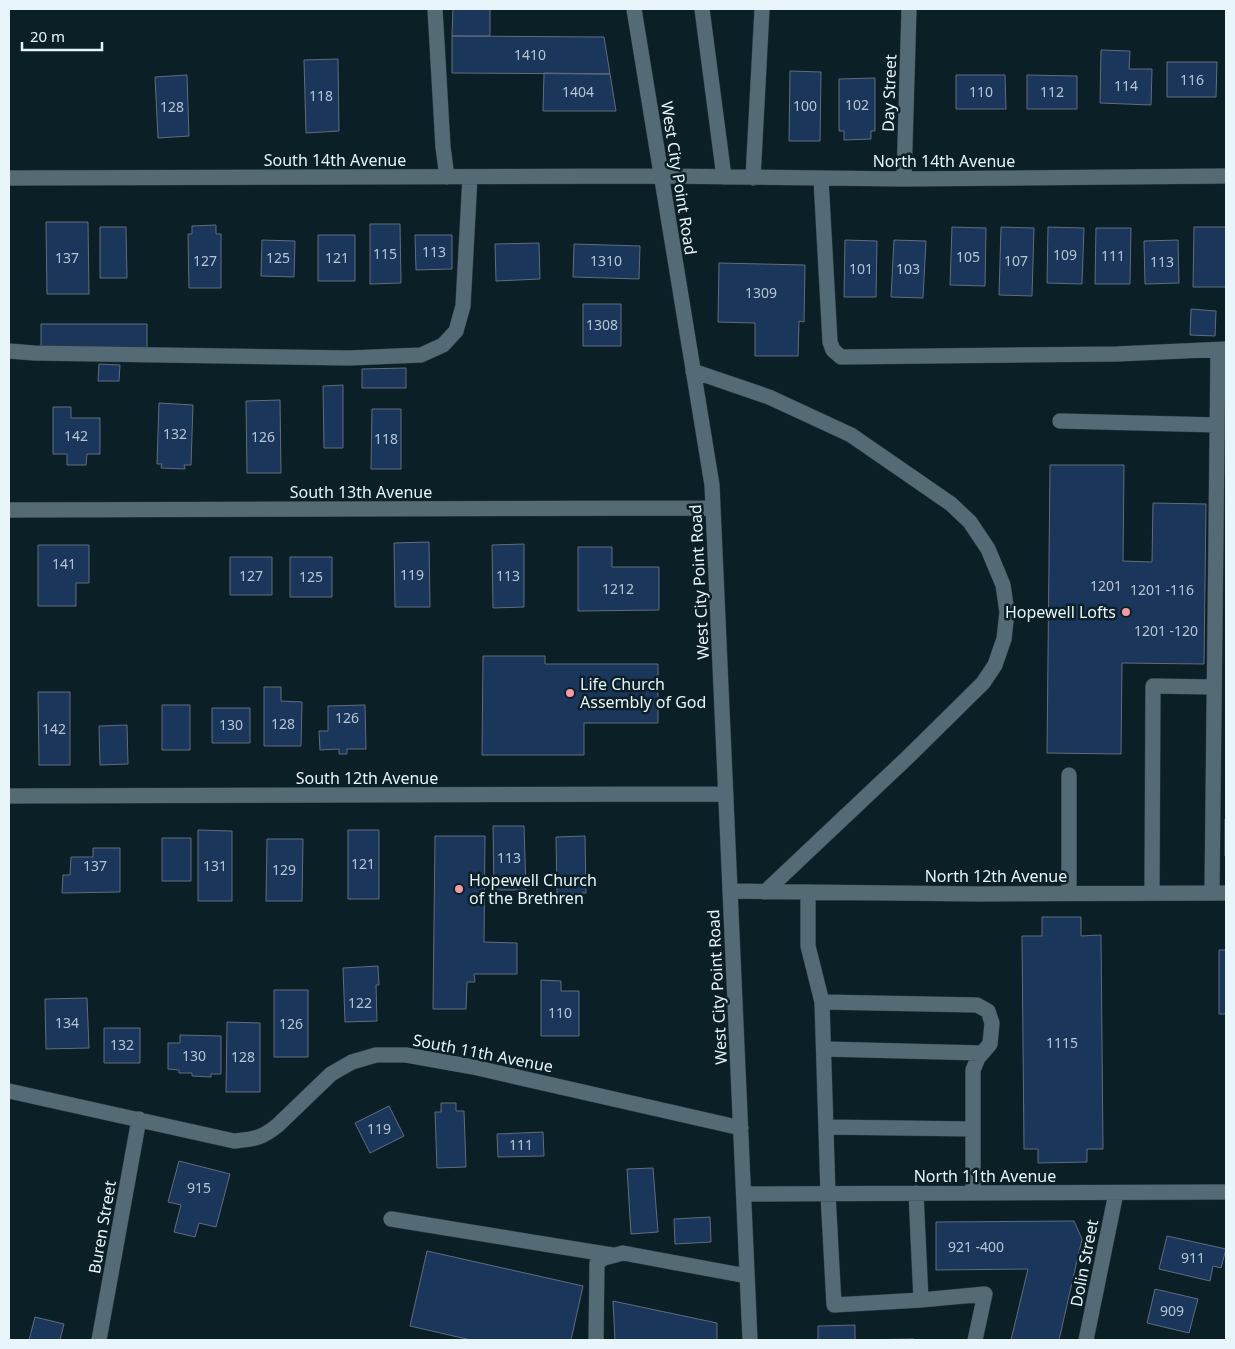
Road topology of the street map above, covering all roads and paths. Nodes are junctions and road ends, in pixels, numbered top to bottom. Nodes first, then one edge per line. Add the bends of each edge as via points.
1 (435, 9) edge
2 (634, 9) edge
3 (702, 9) edge
4 (762, 9) edge
5 (910, 9) edge
6 (662, 176) junction
7 (1226, 176) edge
8 (447, 177) junction
9 (470, 177) junction
10 (9, 178) edge
11 (724, 178) junction
12 (753, 178) junction
13 (821, 179) junction
14 (904, 179) junction
15 (1222, 349) edge
16 (9, 351) edge
17 (693, 371) junction
18 (1060, 421) dead end
19 (1217, 425) junction
20 (713, 508) junction
21 (9, 510) edge
22 (1214, 687) junction
23 (1069, 775) dead end
24 (726, 794) junction
25 (9, 796) edge
26 (730, 892) junction
27 (765, 892) junction
28 (808, 892) junction
29 (1152, 893) junction
30 (1219, 893) edge
31 (1069, 894) junction
32 (822, 1002) junction
33 (824, 1049) junction
34 (982, 1053) junction
35 (9, 1090) edge
36 (139, 1119) junction
37 (826, 1126) junction
38 (741, 1128) junction
39 (973, 1129) junction
40 (1226, 1192) edge
41 (916, 1193) junction
42 (973, 1193) junction
43 (1116, 1193) junction
44 (744, 1194) junction
45 (828, 1194) junction
46 (391, 1219) dead end
47 (612, 1255) junction
48 (747, 1276) junction
49 (921, 1300) junction
50 (98, 1340) edge
51 (596, 1340) edge
52 (750, 1340) edge
53 (975, 1340) edge
54 (1086, 1340) edge

1 - 8 street
2 - 6 street, West City Point Road
3 - 11 street
4 - 12 street
5 - 14 street, Day Street
6 - 9 street, South 14th Avenue
6 - 11 street, North 14th Avenue
6 - 17 street, West City Point Road
7 - 14 street, North 14th Avenue
8 - 9 street, South 14th Avenue
8 - 10 street, South 14th Avenue
9 - 16 street via 463,306 456,331 443,345 421,355 349,358
11 - 12 street, North 14th Avenue
12 - 13 street, North 14th Avenue
13 - 14 street, North 14th Avenue
13 - 15 street via 830,342 841,357 1117,354
15 - 19 street
17 - 20 street, West City Point Road
17 - 27 street via 769,397 852,435 951,504 970,522 988,549 1003,585 1007,612 1004,639 995,665 983,683
18 - 19 street
19 - 22 street
20 - 21 street, South 13th Avenue
20 - 24 street, West City Point Road
22 - 29 street via 1153,686
22 - 30 street
23 - 31 street
24 - 25 street, South 12th Avenue
24 - 26 street, West City Point Road
26 - 27 street, North 12th Avenue
26 - 38 street, West City Point Road
27 - 28 street, North 12th Avenue
28 - 31 street, North 12th Avenue
28 - 32 street via 808,946
29 - 30 street, North 12th Avenue
29 - 31 street, North 12th Avenue
32 - 33 street
32 - 34 street via 977,1005 988,1011 992,1023 990,1044
33 - 34 street
33 - 37 street
34 - 39 street via 973,1070
35 - 36 street, South 11th Avenue
36 - 38 street, South 11th Avenue via 234,1141 255,1139 270,1132 331,1074 352,1062 376,1055 406,1055 474,1067
36 - 50 street, Buren Street
37 - 39 street
37 - 45 street
38 - 44 street, West City Point Road
39 - 42 street
40 - 43 street, North 11th Avenue
41 - 42 street, North 11th Avenue
41 - 45 street, North 11th Avenue
41 - 49 street
42 - 43 street, North 11th Avenue
43 - 54 street, Dolin Street
44 - 45 street, North 11th Avenue
44 - 48 street, West City Point Road
45 - 49 street via 834,1305
46 - 47 street
47 - 48 street via 623,1253
47 - 51 street via 597,1263
48 - 52 street, West City Point Road
49 - 53 street via 985,1294

